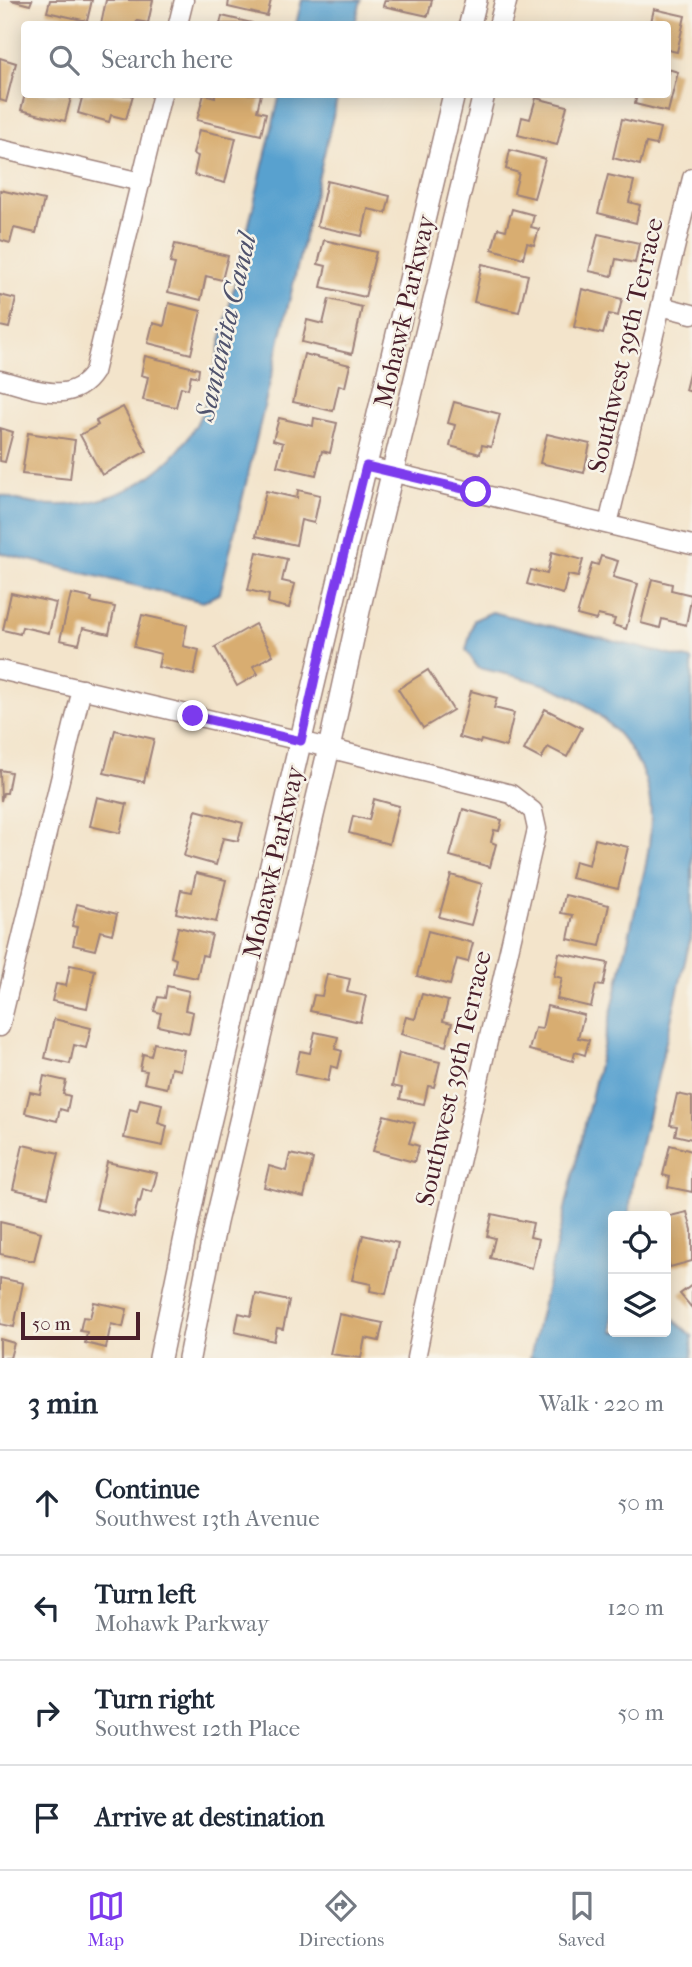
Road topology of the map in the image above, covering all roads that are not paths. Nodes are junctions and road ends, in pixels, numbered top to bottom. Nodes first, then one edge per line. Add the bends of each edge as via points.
1 (184, 0) edge
2 (476, 0) edge
3 (506, 0) edge
4 (179, 21) edge
5 (471, 21) edge
6 (501, 21) edge
7 (161, 98) edge
8 (453, 98) edge
9 (483, 98) edge
10 (0, 149) edge
11 (692, 178) edge
12 (141, 183) junction
13 (661, 306) junction
14 (692, 314) edge
15 (0, 380) edge
16 (366, 466) junction
17 (394, 472) junction
18 (608, 524) junction
19 (692, 545) edge
20 (0, 670) edge
21 (82, 690) junction
22 (301, 741) junction
23 (329, 748) junction
24 (0, 1027) edge
25 (160, 1358) edge
26 (189, 1358) edge
27 (416, 1358) edge

1 - 4 street
2 - 5 street
3 - 6 street
7 - 12 street
8 - 16 street, Mohawk Parkway
9 - 17 street, Mohawk Parkway
10 - 12 street
11 - 13 street, Southwest 39th Terrace
12 - 15 street via 90,380 78,390 54,393
13 - 14 street
13 - 18 street, Southwest 39th Terrace
16 - 17 street
16 - 22 street, Mohawk Parkway
17 - 18 street
17 - 23 street, Mohawk Parkway
18 - 19 street
20 - 21 street
21 - 22 street
21 - 24 street
22 - 23 street
22 - 25 street, Mohawk Parkway via 200,1165
23 - 26 street, Mohawk Parkway via 216,1222
23 - 27 street, Southwest 39th Terrace via 511,794 533,811 537,829

